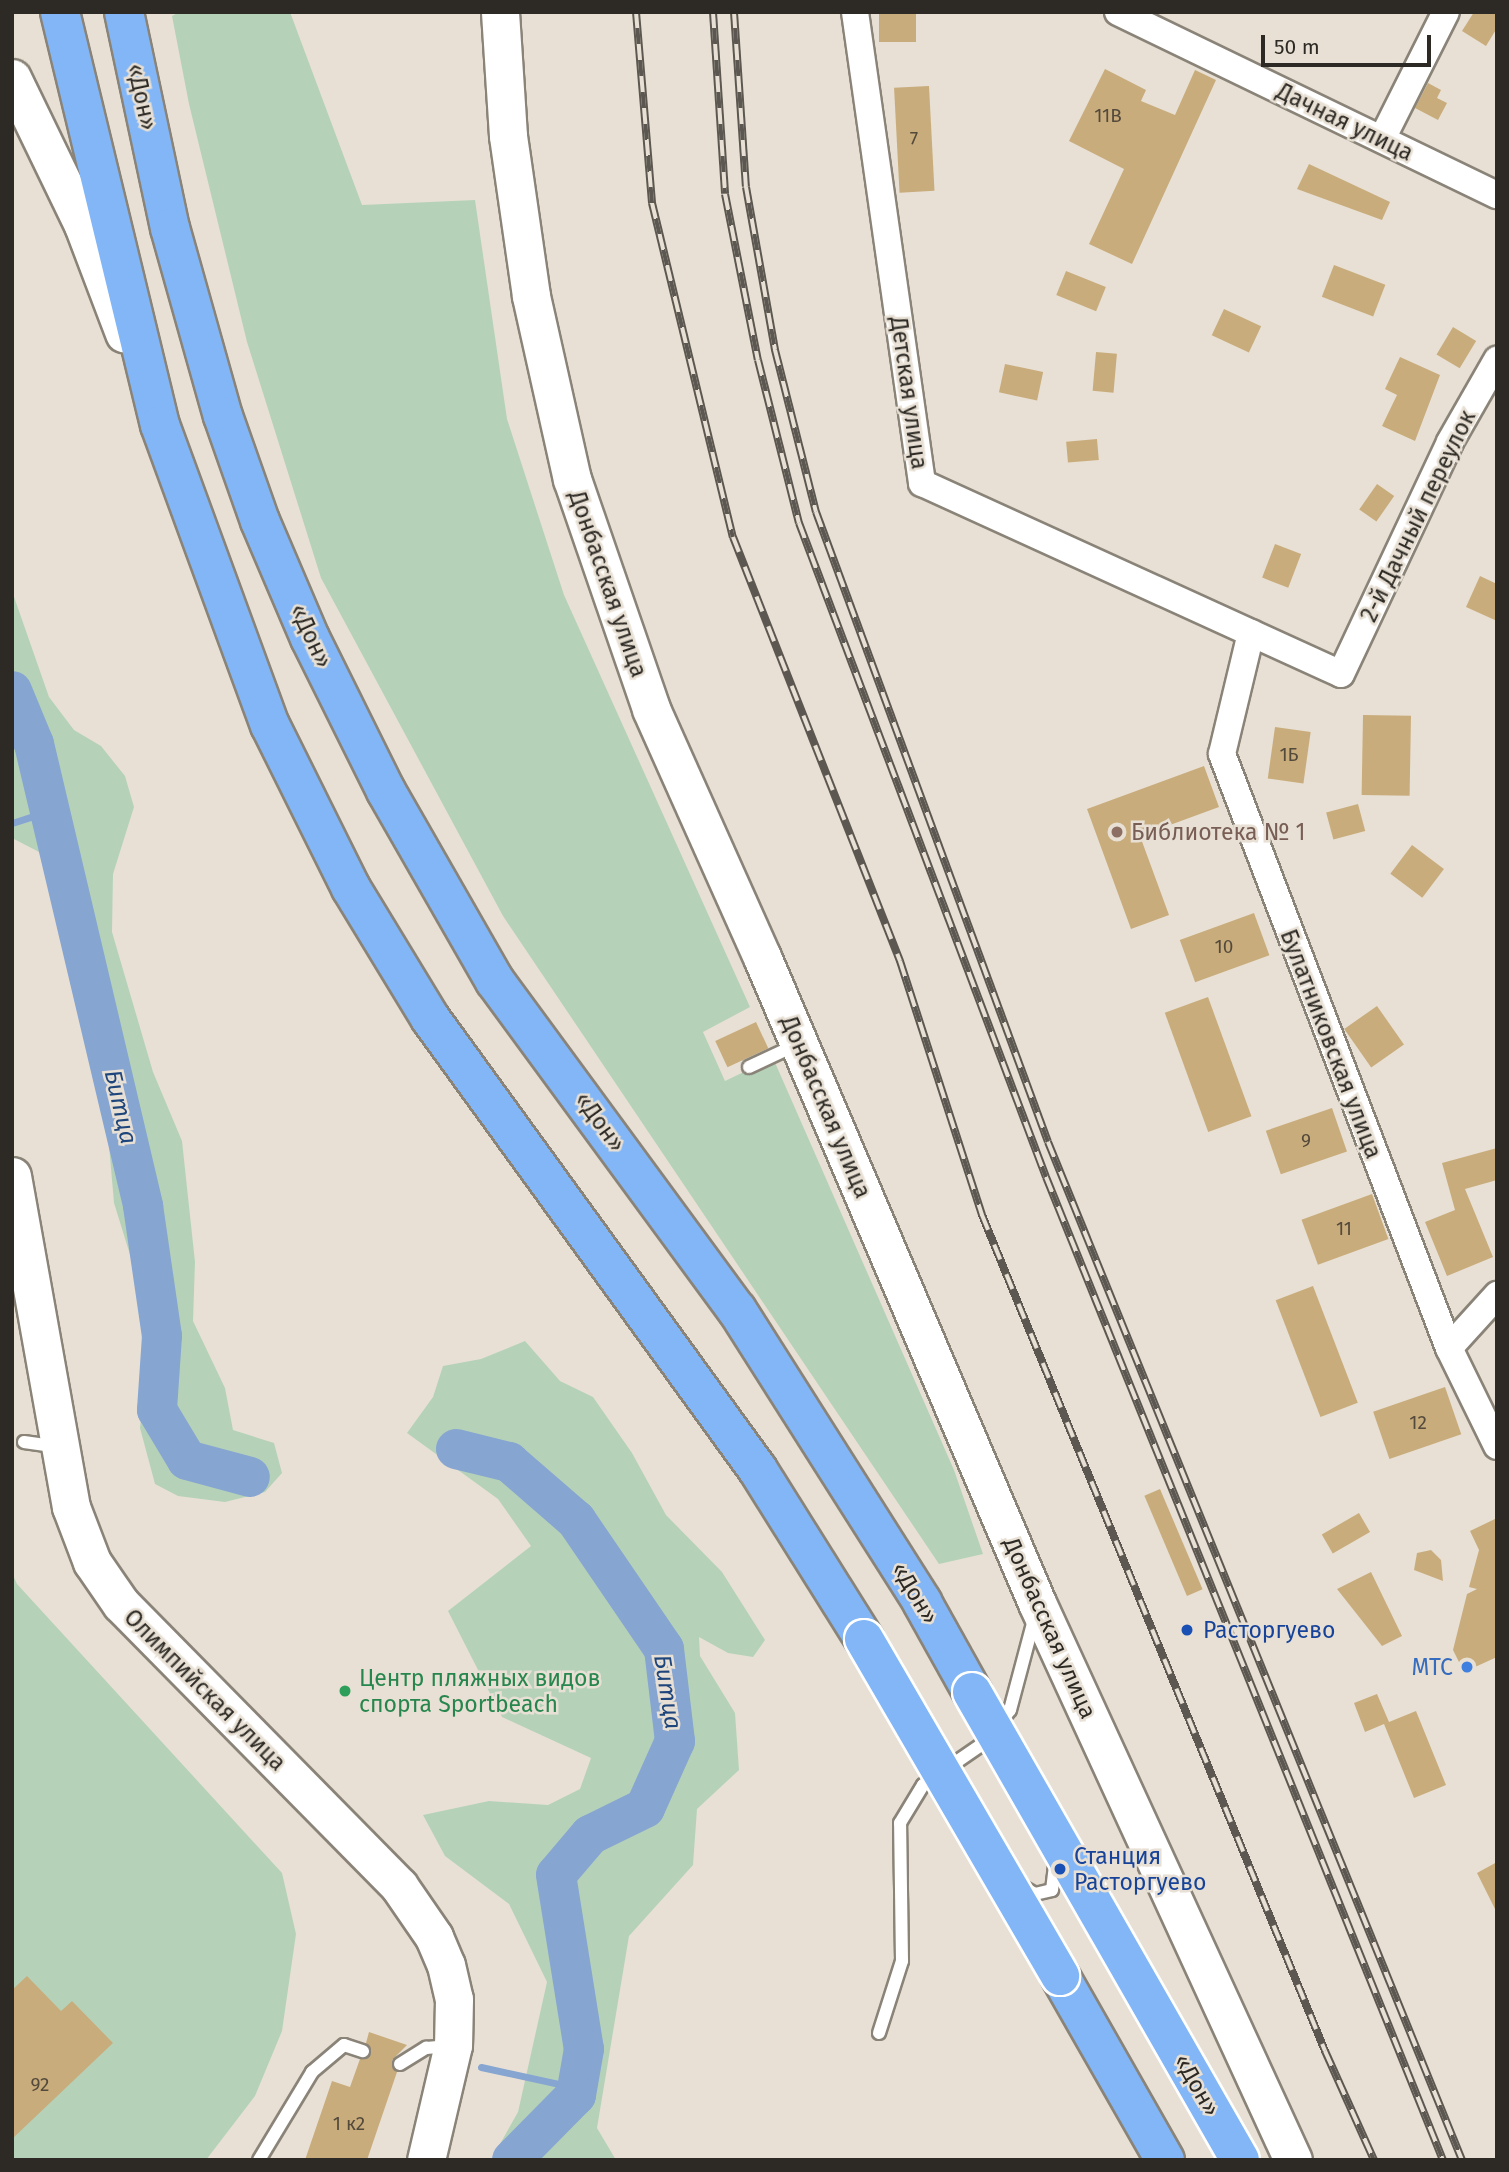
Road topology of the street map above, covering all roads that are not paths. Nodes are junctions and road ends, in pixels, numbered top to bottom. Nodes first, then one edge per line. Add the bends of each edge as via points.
1 (60, 12) edge
2 (124, 12) edge
3 (500, 12) edge
4 (855, 12) edge
5 (1118, 12) edge
6 (1446, 12) edge
7 (1164, 22) edge
8 (12, 78) edge
9 (1382, 139) junction
10 (1497, 195) edge
11 (1497, 360) edge
12 (160, 425) junction
13 (1251, 633) junction
14 (1341, 674) joint
15 (799, 1043) junction
16 (748, 1067) dead end
17 (12, 1176) edge
18 (1497, 1295) edge
19 (1449, 1348) junction
20 (1497, 1446) edge
21 (1037, 1602) junction
22 (951, 1768) junction
23 (1037, 1835) dead end
24 (879, 2033) dead end
25 (453, 2045) junction
26 (363, 2051) dead end
27 (400, 2064) dead end
28 (259, 2160) edge
29 (426, 2160) edge
30 (1165, 2160) edge
31 (1240, 2160) edge
32 (1293, 2160) edge

1 - 12 highway
2 - 31 highway, «Дон», bridge via 170,228 223,416 260,521 310,638 386,790 495,981 737,1310 922,1602
3 - 15 street, Донбасская улица via 508,136 531,296 572,479 651,709
4 - 13 street, Детская улица via 922,483
5 - 7 street, Дачная улица
6 - 9 street
7 - 9 street, Дачная улица
8 - 12 street via 83,225
9 - 10 street, Дачная улица
11 - 14 street, 2-й Дачный переулок via 1450,442
12 - 30 highway, bridge via 270,725 351,888 430,1018 758,1470 864,1639
13 - 14 street, Детская улица
13 - 19 street, Булатниковская улица via 1222,754
15 - 16 lane
15 - 21 street, Донбасская улица
17 - 25 street, Олимпийская улица via 41,1445 80,1536 121,1604 398,1886 419,1913 434,1937 452,1988
18 - 19 street
19 - 20 street, Булатниковская улица
21 - 22 lane via 1010,1710 984,1750
21 - 32 street, Донбасская улица
22 - 23 lane via 1022,1887 1043,1894 1056,1884 1058,1868
22 - 24 lane via 923,1785 900,1823 902,1961
25 - 27 lane via 426,2048
25 - 29 street, Олимпийская улица
26 - 28 lane via 344,2045 312,2073

